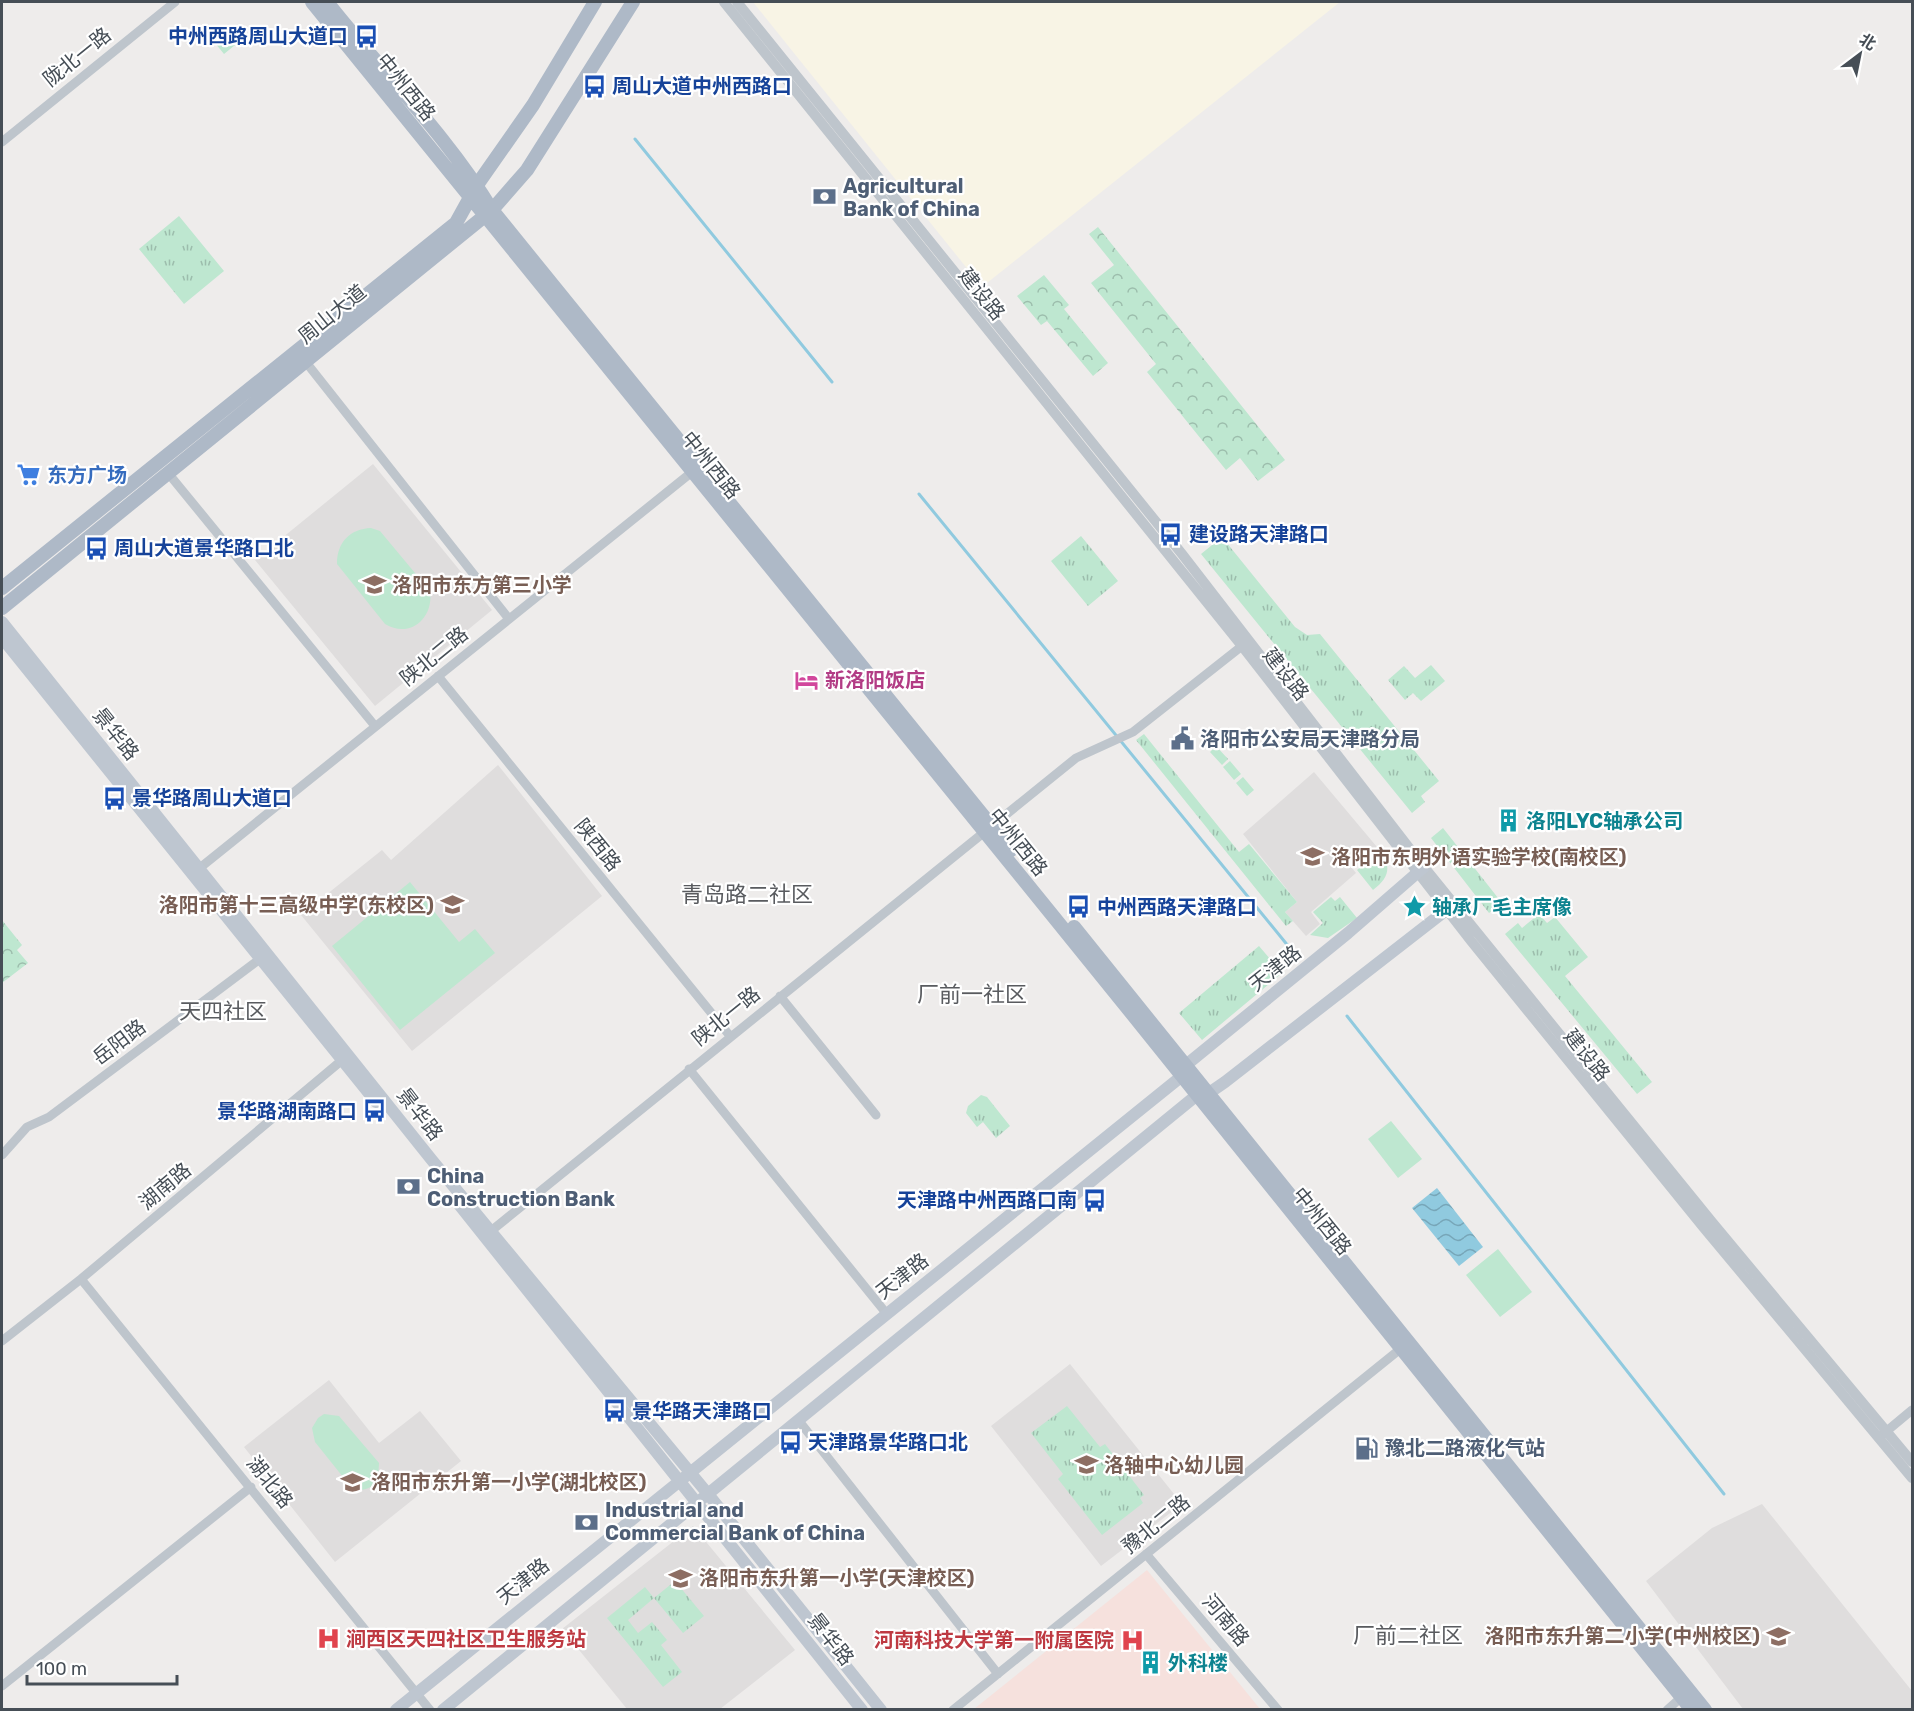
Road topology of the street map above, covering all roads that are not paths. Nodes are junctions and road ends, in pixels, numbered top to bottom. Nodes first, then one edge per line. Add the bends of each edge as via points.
1 (175, 2) edge
2 (312, 2) edge
3 (327, 2) edge
4 (595, 2) edge
5 (633, 2) edge
6 (724, 2) edge
7 (737, 2) edge
8 (2, 139) edge
9 (477, 185) junction
10 (469, 198) junction
11 (488, 213) junction
12 (305, 361) junction
13 (695, 469) junction
14 (168, 473) junction
15 (2, 588) edge
16 (2, 608) edge
17 (509, 619) junction
18 (2, 622) edge
19 (2, 638) edge
20 (1242, 646) junction
21 (438, 676) junction
22 (375, 726) junction
23 (987, 828) junction
24 (1421, 870) junction
25 (195, 872) junction
26 (1450, 907) junction
27 (260, 959) junction
28 (780, 996) junction
29 (730, 1036) junction
30 (345, 1058) junction
31 (689, 1069) junction
32 (1184, 1071) junction
33 (1203, 1094) junction
34 (876, 1115) dead end
35 (2, 1155) edge
36 (488, 1234) junction
37 (81, 1279) junction
38 (886, 1313) junction
39 (2, 1341) edge
40 (1405, 1346) junction
41 (1912, 1410) edge
42 (1912, 1418) edge
43 (799, 1421) junction
44 (1885, 1436) junction
45 (1912, 1462) edge
46 (685, 1476) junction
47 (1912, 1478) edge
48 (251, 1487) junction
49 (703, 1498) junction
50 (1146, 1554) junction
51 (999, 1674) junction
52 (2, 1686) edge
53 (417, 1693) junction
54 (1685, 1694) junction
55 (396, 1710) edge
56 (430, 1710) edge
57 (443, 1710) edge
58 (862, 1710) edge
59 (881, 1710) edge
60 (953, 1710) edge
61 (1278, 1710) edge
62 (1667, 1710) edge
63 (1692, 1710) edge
64 (1705, 1710) edge

1 - 8 street, 陇北一路
2 - 10 main road, 中州西路
3 - 9 main road, 中州西路
4 - 9 main road, 周山大道 via 533,105
5 - 11 main road, 周山大道 via 527,170
6 - 20 street, 建设路
7 - 24 street, 建设路 via 1182,554
9 - 10 main road, 周山大道
9 - 11 main road, 中州西路
10 - 11 main road, 中州西路
10 - 15 main road, 周山大道 via 456,223
11 - 12 main road, 周山大道
11 - 13 main road, 中州西路
12 - 14 main road, 周山大道
12 - 17 street
13 - 17 street, 陕北二路
13 - 23 main road, 中州西路
14 - 16 main road, 周山大道
14 - 22 street
17 - 21 street, 陕北二路
18 - 25 main road, 景华路
19 - 25 main road, 景华路
20 - 23 street, 陕北一路 via 1133,732 1076,758
20 - 24 street, 建设路
21 - 22 street, 陕北二路
21 - 29 street, 陕西路
22 - 25 street, 陕北二路
23 - 28 street, 陕北一路
23 - 32 main road, 中州西路
24 - 26 street, 建设路
24 - 32 main road, 天津路
25 - 27 main road, 景华路
25 - 30 main road, 景华路
26 - 33 main road
26 - 44 street, 建设路 via 1704,1228
27 - 30 main road, 景华路
27 - 35 street, 岳阳路 via 49,1118 27,1127
28 - 29 street, 陕北一路
28 - 34 street
29 - 31 street, 陕北一路
30 - 36 main road, 景华路
30 - 37 street, 湖南路
31 - 36 street, 陕北一路
31 - 38 street
32 - 33 main road, 中州西路
32 - 38 main road, 天津路
33 - 40 main road, 中州西路
33 - 43 main road
36 - 46 main road, 景华路
37 - 39 street, 湖南路
37 - 48 street, 湖北路
38 - 46 main road, 天津路
40 - 50 street, 豫北二路
40 - 54 main road, 中州西路
41 - 44 street
42 - 44 street
43 - 49 main road
43 - 51 street
44 - 45 street, 建设路
44 - 47 street, 建设路
46 - 49 main road, 景华路
46 - 53 main road, 天津路
48 - 52 street
48 - 53 street, 湖北路
49 - 57 main road
49 - 58 main road, 景华路
49 - 59 main road, 景华路
50 - 51 street, 豫北二路
50 - 61 street, 河南路
51 - 60 street, 豫北二路
53 - 55 main road, 天津路
53 - 56 street, 湖北路
54 - 62 street
54 - 63 main road, 中州西路
54 - 64 main road, 中州西路

